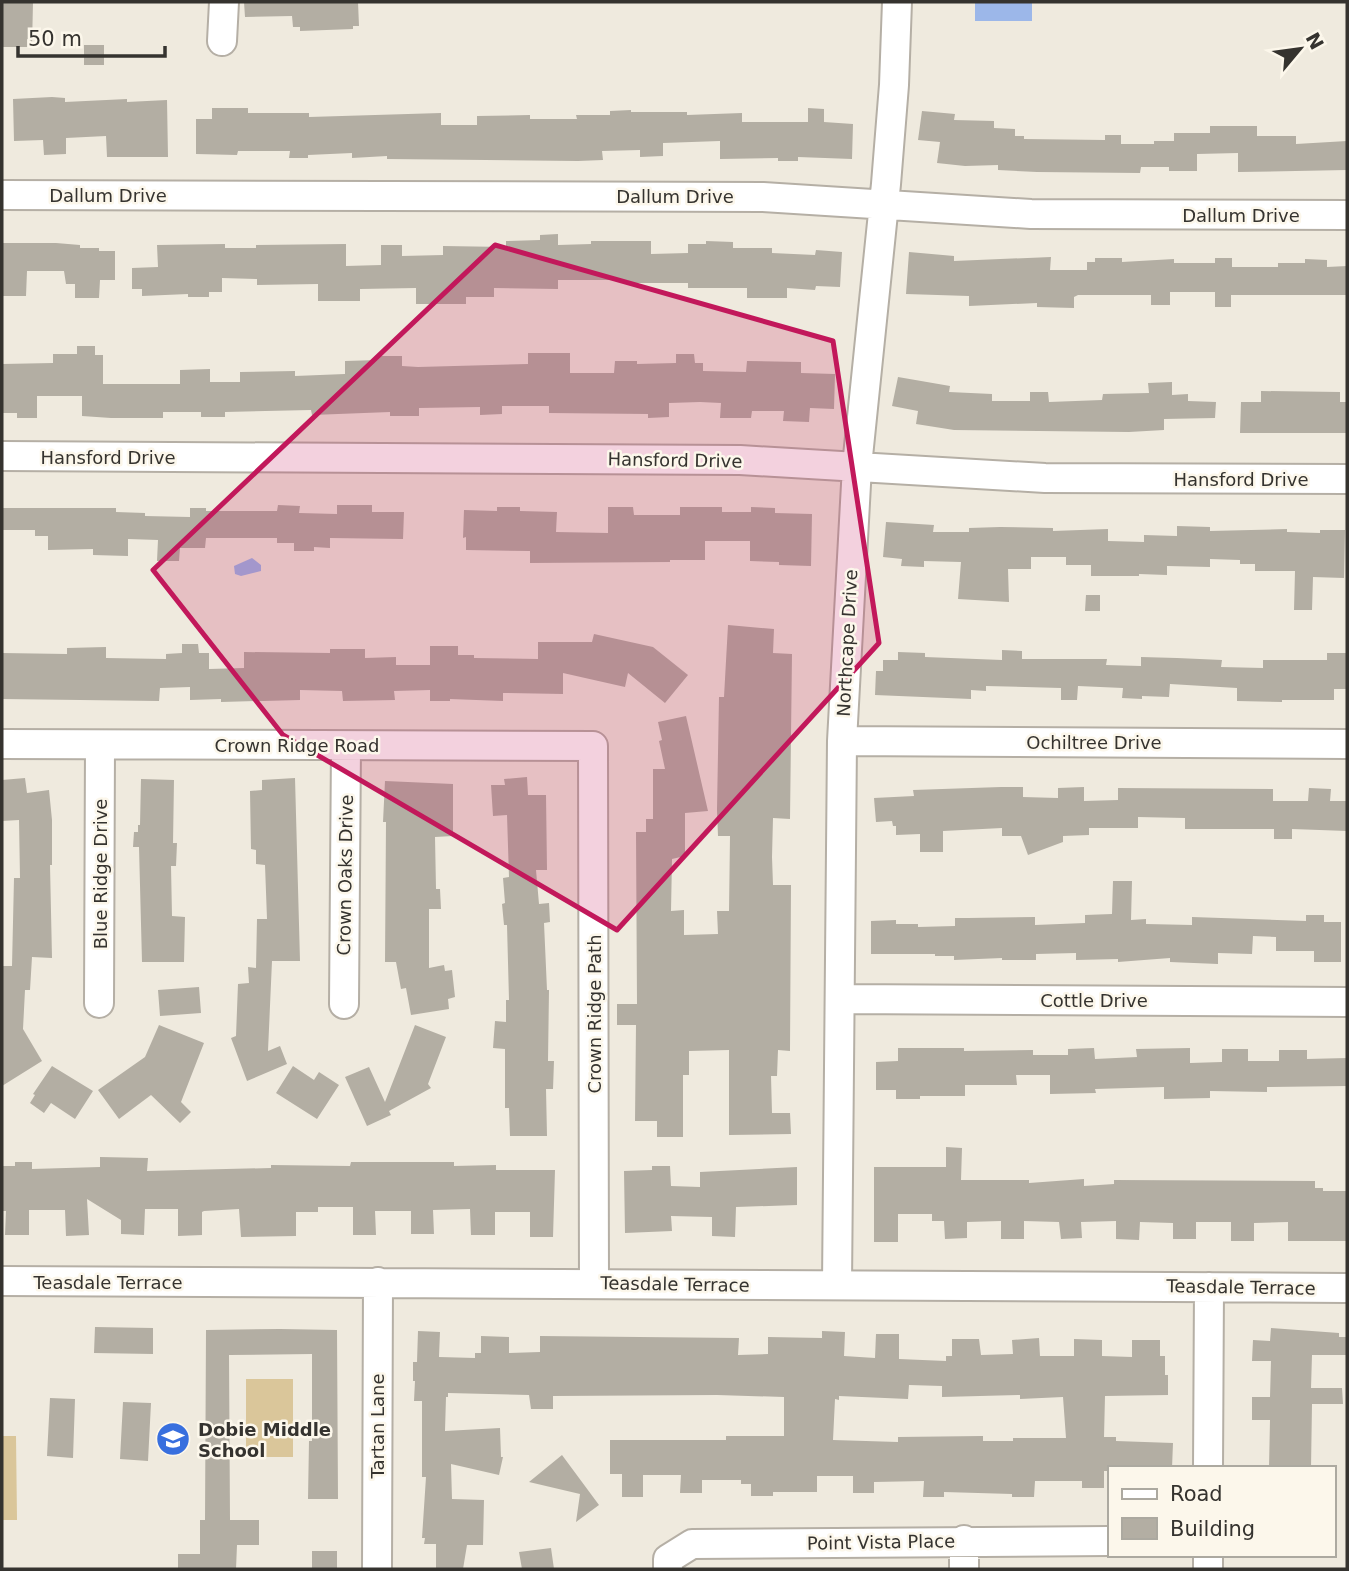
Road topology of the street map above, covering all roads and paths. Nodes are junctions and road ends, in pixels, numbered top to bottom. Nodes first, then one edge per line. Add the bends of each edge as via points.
1 (224, 2) edge
2 (897, 2) edge
3 (222, 41) dead end
4 (2, 195) edge
5 (884, 204) junction
6 (1347, 215) edge
7 (2, 456) edge
8 (857, 466) junction
9 (1347, 479) edge
10 (842, 741) junction
11 (2, 744) edge
12 (1347, 744) edge
13 (100, 745) junction
14 (346, 746) junction
15 (593, 746) joint
16 (841, 999) junction
17 (1347, 1002) edge
18 (99, 1003) dead end
19 (344, 1004) dead end
20 (2, 1281) edge
21 (378, 1282) junction
22 (594, 1283) junction
23 (837, 1285) junction
24 (1209, 1287) junction
25 (1347, 1288) edge
26 (1208, 1466) edge
27 (964, 1540) junction
28 (1108, 1541) edge
29 (377, 1569) edge
30 (668, 1569) edge
31 (964, 1569) edge

1 - 3 street
2 - 5 street, Northcape Drive
4 - 5 street, Dallum Drive via 763,197
5 - 6 street, Dallum Drive via 1031,214
5 - 8 street, Northcape Drive
7 - 8 street, Hansford Drive via 726,460
8 - 9 street, Hansford Drive via 1045,478
8 - 10 street, Northcape Drive
10 - 12 street, Ochiltree Drive
10 - 16 street, Northcape Drive
11 - 13 street, Crown Ridge Road
13 - 14 street, Crown Ridge Road
13 - 18 street, Blue Ridge Drive
14 - 15 street, Crown Ridge Road
14 - 19 street, Crown Oaks Drive
15 - 22 street, Crown Ridge Path
16 - 17 street, Cottle Drive
16 - 23 street, Northcape Drive
20 - 21 street, Teasdale Terrace
21 - 22 street, Teasdale Terrace
21 - 29 street, Tartan Lane
22 - 23 street, Teasdale Terrace
23 - 24 street, Teasdale Terrace
24 - 25 street, Teasdale Terrace
24 - 26 street
27 - 28 street, Point Vista Place
27 - 30 street, Point Vista Place via 692,1544 668,1559
27 - 31 street

